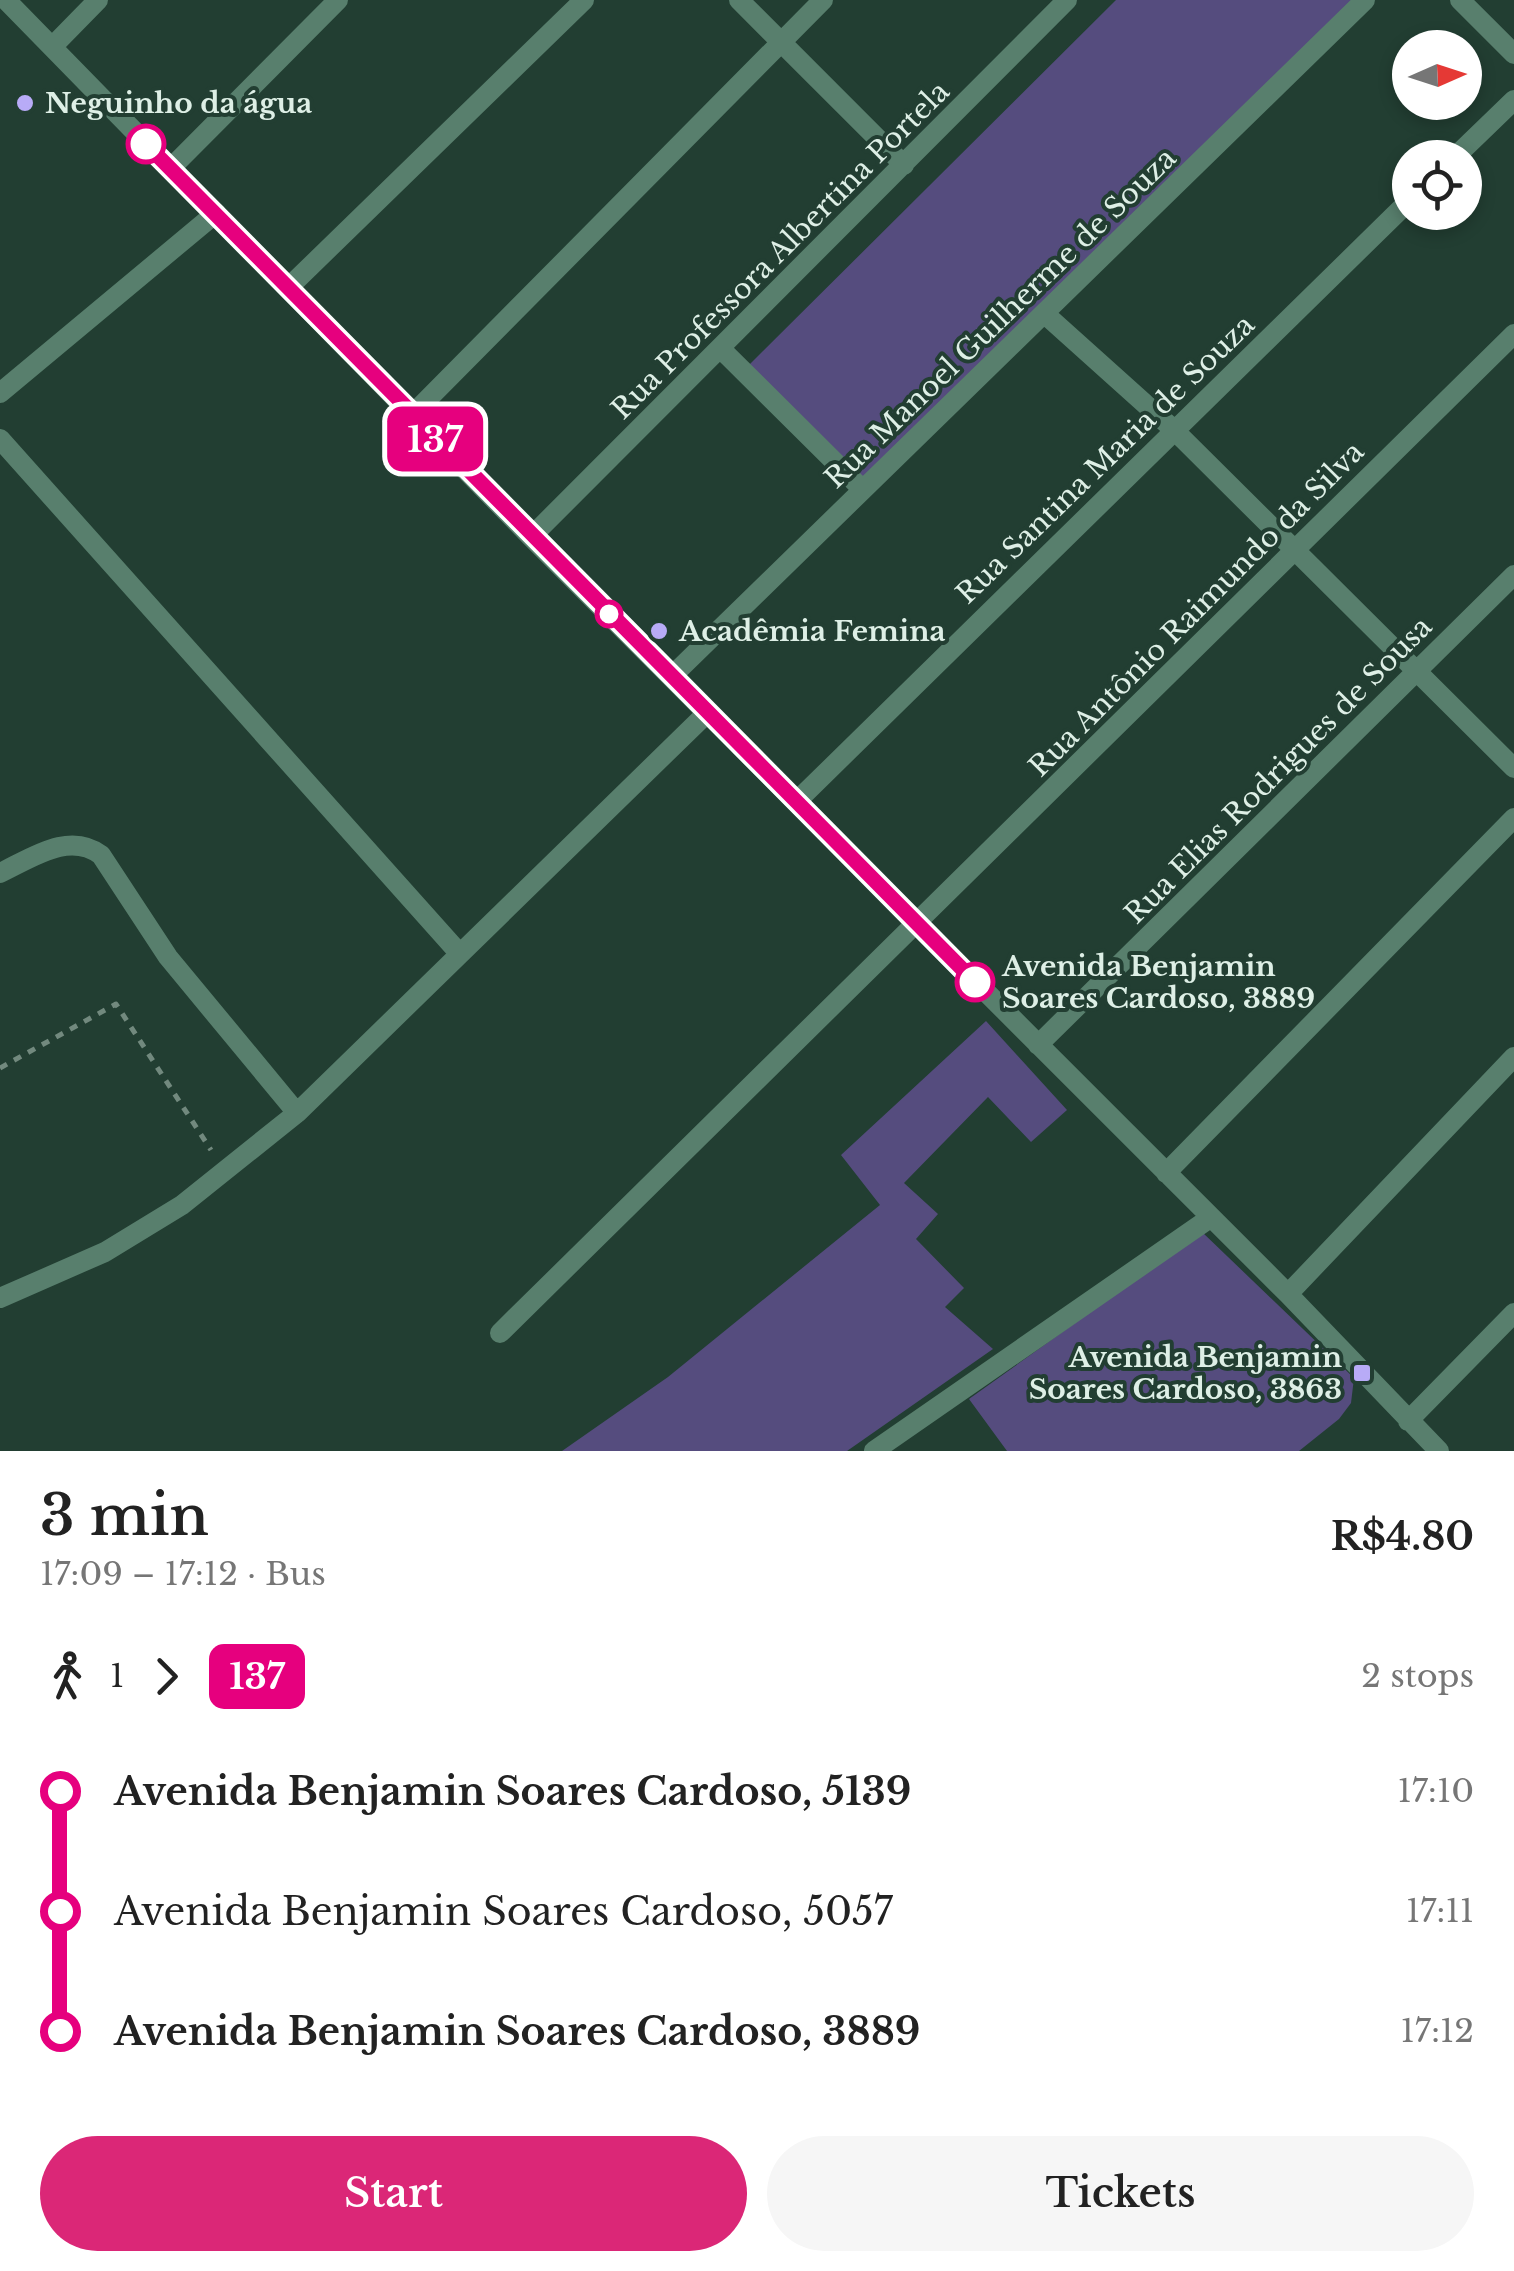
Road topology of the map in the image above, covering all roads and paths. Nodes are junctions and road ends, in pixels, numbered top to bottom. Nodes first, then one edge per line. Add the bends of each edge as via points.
1 (6, 0) edge
2 (98, 0) edge
3 (338, 0) edge
4 (584, 0) edge
5 (739, 0) edge
6 (823, 0) edge
7 (1066, 0) edge
8 (1366, 0) edge
9 (1460, 0) edge
10 (781, 42) junction
11 (52, 47) junction
12 (1514, 54) edge
13 (1514, 100) edge
14 (1473, 140) edge
15 (904, 166) junction
16 (170, 169) junction
17 (216, 213) junction
18 (1392, 217) edge
19 (288, 288) junction
20 (1046, 315) junction
21 (1514, 334) edge
22 (720, 348) junction
23 (0, 393) edge
24 (412, 415) junction
25 (1172, 429) junction
26 (0, 439) edge
27 (862, 489) junction
28 (531, 537) junction
29 (1294, 550) junction
30 (1514, 575) edge
31 (1418, 670) junction
32 (672, 676) junction
33 (707, 713) junction
34 (1514, 768) edge
35 (797, 801) junction
36 (1514, 818) edge
37 (1, 871) edge
38 (918, 925) junction
39 (460, 954) junction
40 (1038, 1045) junction
41 (1514, 1058) edge
42 (0, 1068) edge
43 (296, 1113) junction
44 (225, 1171) junction
45 (1166, 1173) junction
46 (1210, 1218) junction
47 (1288, 1294) junction
48 (0, 1298) edge
49 (1514, 1313) edge
50 (500, 1333) dead end
51 (1408, 1422) junction
52 (874, 1451) edge
53 (1438, 1451) edge

1 - 11 street
2 - 11 street
3 - 16 street
4 - 19 street
5 - 10 street
6 - 10 street
7 - 15 street, Rua Professora Albertina Portela
8 - 20 street, Rua Manoel Guilherme de Souza
9 - 12 street
10 - 15 street
10 - 24 street
11 - 16 street
13 - 14 street
15 - 22 street, Rua Professora Albertina Portela
16 - 17 street
17 - 19 street
17 - 23 street
18 - 25 street, Rua Santina Maria de Souza
19 - 24 street
20 - 25 street
20 - 27 street, Rua Manoel Guilherme de Souza
21 - 29 street, Rua Antônio Raimundo da Silva
22 - 27 street
22 - 28 street, Rua Professora Albertina Portela
24 - 28 street
25 - 29 street
25 - 35 street, Rua Santina Maria de Souza
26 - 39 street
27 - 32 street, Rua Manoel Guilherme de Souza
28 - 32 street
29 - 31 street
29 - 38 street, Rua Antônio Raimundo da Silva
30 - 31 street, Rua Elias Rodrigues de Sousa
31 - 34 street
31 - 40 street, Rua Elias Rodrigues de Sousa
32 - 33 street
33 - 35 street
33 - 39 street
35 - 38 street
36 - 45 street
37 - 43 street via 64,845 101,855 168,957
38 - 40 street
38 - 50 street, Rua Antônio Raimundo da Silva
39 - 43 street
40 - 45 street
41 - 47 street
42 - 44 path via 116,1004
43 - 44 street
44 - 48 street via 105,1252
45 - 46 street
46 - 47 street
46 - 52 street
47 - 51 street
49 - 51 street
51 - 53 street

